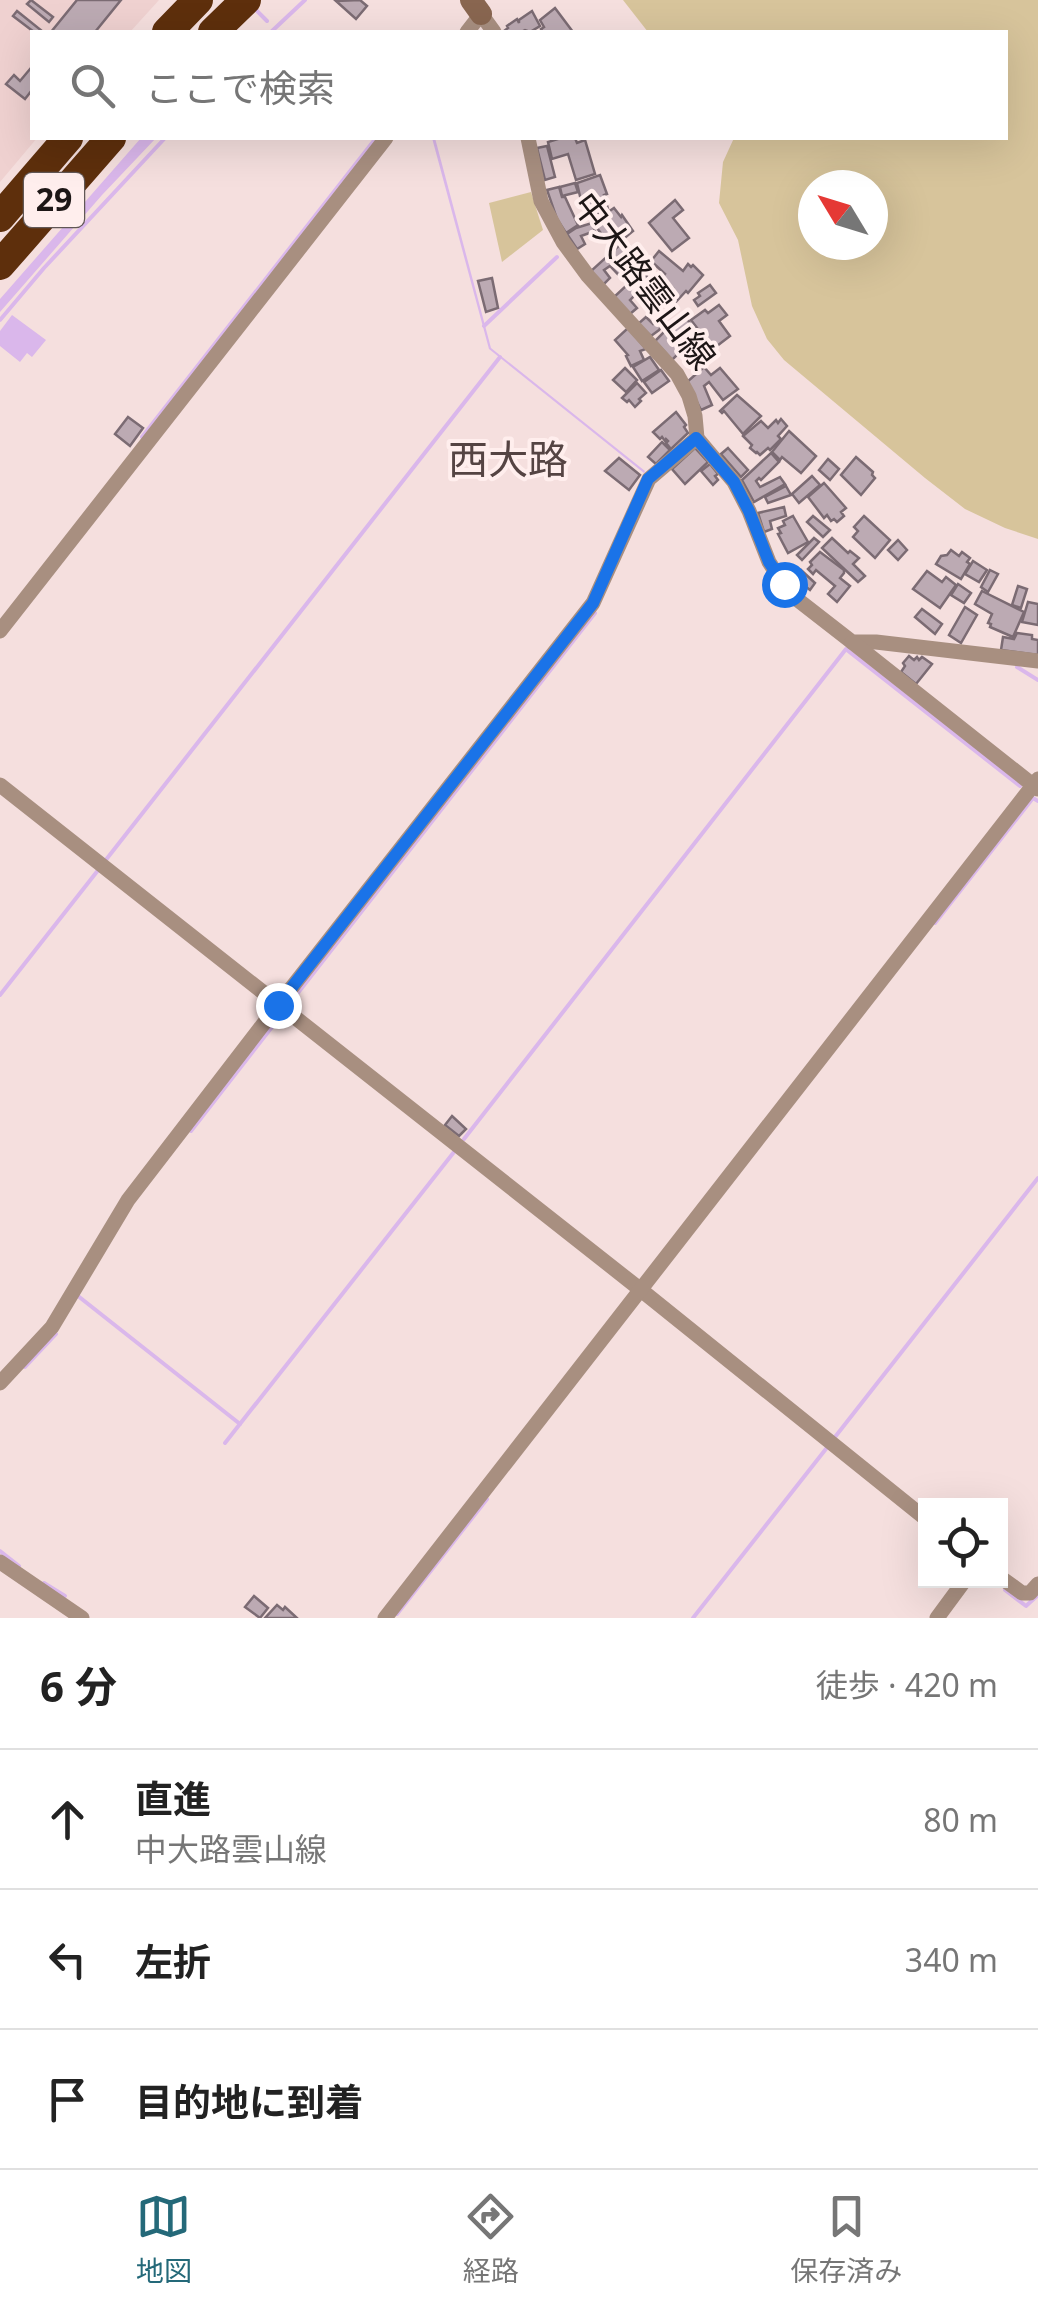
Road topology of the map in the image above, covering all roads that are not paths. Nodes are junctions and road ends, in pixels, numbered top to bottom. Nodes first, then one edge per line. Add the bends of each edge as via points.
1 (198, 0) edge
2 (245, 1) edge
3 (169, 30) edge
4 (215, 30) edge
5 (66, 140) edge
6 (108, 140) edge
7 (384, 140) edge
8 (528, 140) edge
9 (0, 217) edge
10 (0, 264) edge
11 (696, 438) junction
12 (0, 631) edge
13 (852, 642) junction
14 (1038, 661) edge
15 (1036, 784) edge
16 (0, 786) edge
17 (278, 1005) junction
18 (641, 1290) junction
19 (0, 1383) edge
20 (918, 1513) edge
21 (0, 1562) edge
22 (1008, 1583) edge
23 (1038, 1584) edge
24 (959, 1588) edge
25 (82, 1618) edge
26 (385, 1618) edge
27 (937, 1618) edge

1 - 3 highway
2 - 4 highway
5 - 9 highway, 29
6 - 10 highway, 29
7 - 12 street
8 - 11 street, 中大路雲山線 via 541,201 563,242 677,374
11 - 13 street, 中大路雲山線 via 734,482 789,593
11 - 17 street via 648,479 593,603
13 - 14 street
13 - 15 street, 中大路雲山線
15 - 18 street
16 - 17 street
17 - 18 street
17 - 19 street via 128,1200 52,1327
18 - 20 street
18 - 26 street
21 - 25 street
22 - 23 street via 1022,1593
24 - 27 street

